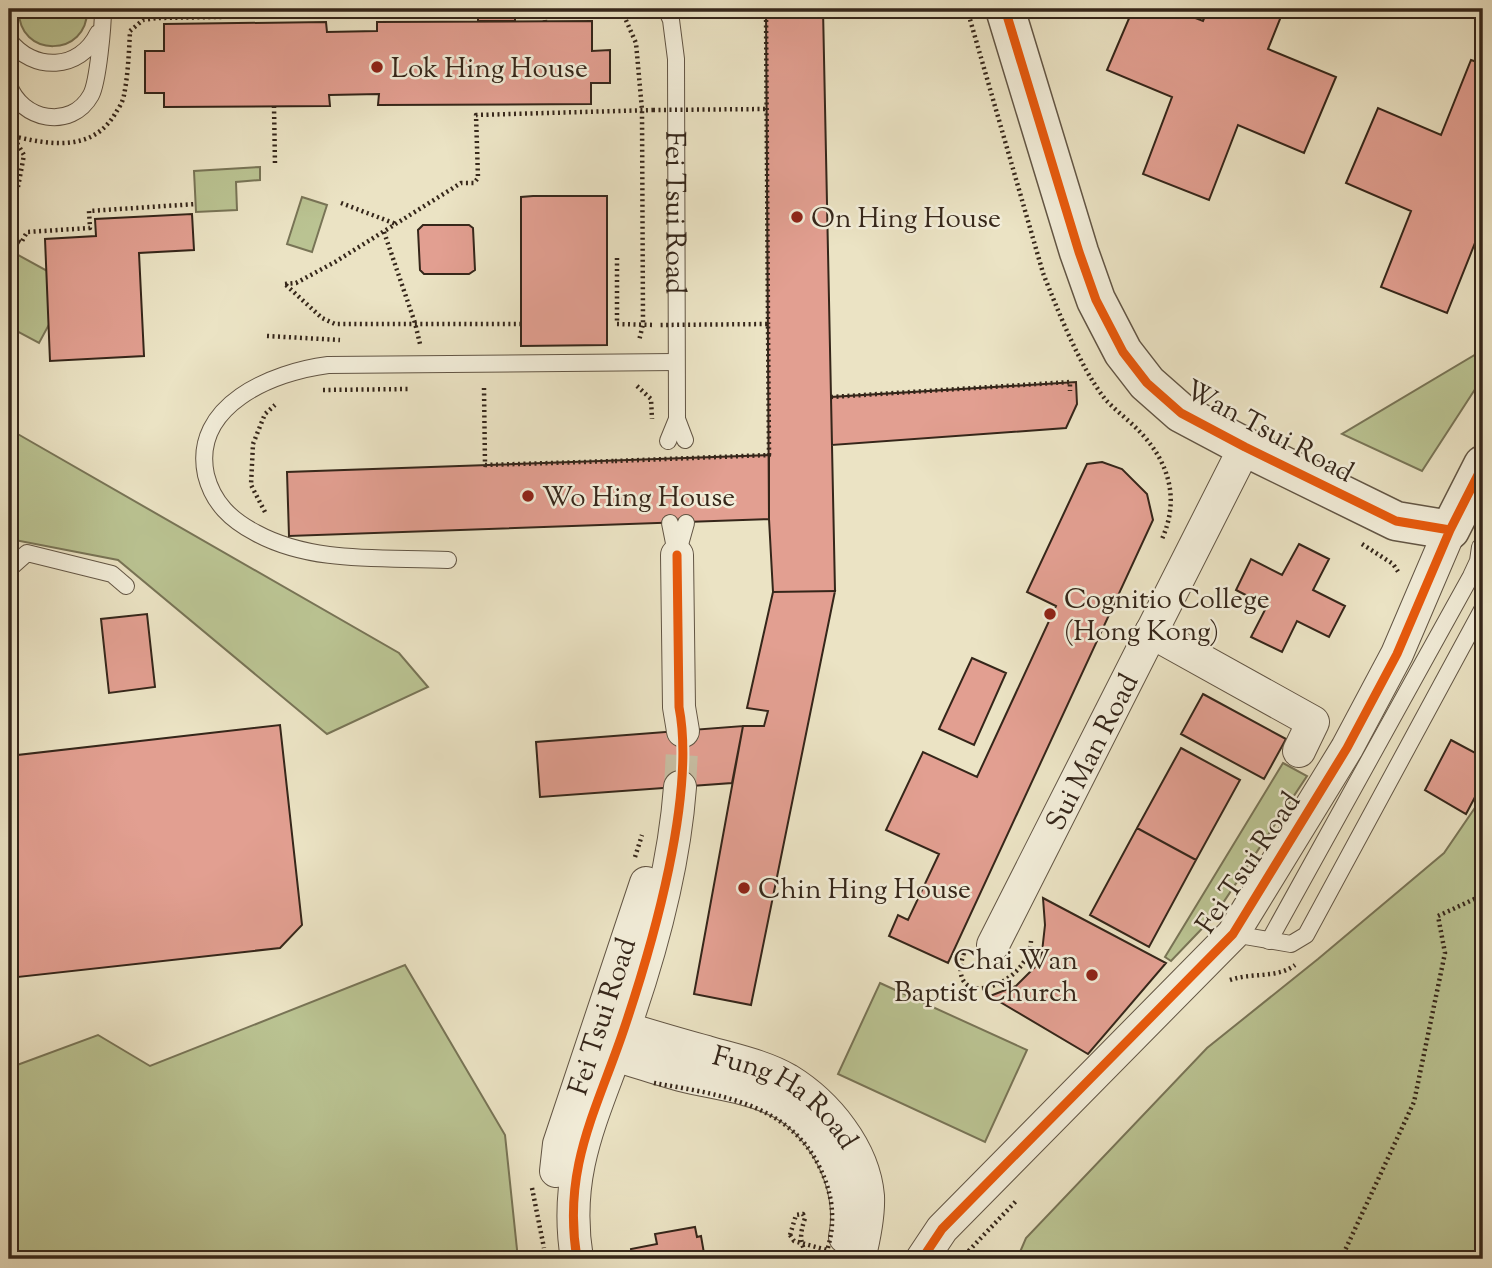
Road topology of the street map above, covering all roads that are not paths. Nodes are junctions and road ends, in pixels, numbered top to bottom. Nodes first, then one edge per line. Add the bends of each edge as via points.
1 (103, 9) edge
2 (666, 9) edge
3 (1005, 9) edge
4 (101, 28) junction
5 (9, 40) edge
6 (9, 85) edge
7 (676, 362) junction
8 (677, 419) junction
9 (685, 440) dead end
10 (668, 441) dead end
11 (1245, 447) junction
12 (1483, 465) edge
13 (670, 523) dead end
14 (686, 523) dead end
15 (1469, 541) edge
16 (677, 555) junction
17 (448, 561) dead end
18 (9, 569) edge
19 (126, 586) dead end
20 (1483, 608) edge
21 (1151, 632) junction
22 (676, 723) tunnel mouth
23 (1299, 751) dead end
24 (672, 787) tunnel mouth
25 (1233, 934) junction
26 (1269, 941) junction
27 (980, 945) road end
28 (607, 1038) junction
29 (676, 1069) junction
30 (834, 1255) edge
31 (577, 1256) edge
32 (859, 1259) edge
33 (922, 1259) edge

1 - 4 lane
2 - 7 lane, Fei Tsui Road via 676,59
3 - 11 street, Wan Tsui Road via 1079,252 1114,335 1163,398 1181,413
4 - 5 lane via 94,43 67,62 35,61
4 - 6 lane via 95,85 81,107 56,117 31,113 20,105
7 - 8 lane, Fei Tsui Road
7 - 17 lane via 304,368 245,393 211,430 205,445 208,483 225,513 237,523 296,550 318,554
8 - 9 lane, Fei Tsui Road
8 - 10 lane, Fei Tsui Road
11 - 15 street, Wan Tsui Road via 1396,521
11 - 21 street, Sui Man Road
12 - 15 street
13 - 16 lane
14 - 16 lane
15 - 25 street, Fei Tsui Road via 1397,654 1348,748
15 - 26 lane via 1478,561 1471,576
16 - 22 street
18 - 19 lane via 27,553 112,574
20 - 26 lane via 1306,935 1291,944
21 - 23 street via 1318,713
21 - 27 street, Sui Man Road
24 - 28 street, Fei Tsui Road
25 - 26 lane
25 - 33 street, Fei Tsui Road via 942,1229
28 - 29 street, Fung Ha Road
28 - 31 street, Fei Tsui Road via 580,1152 572,1212
29 - 30 street, Fung Ha Road via 777,1100 804,1119 823,1141 846,1201 847,1226
29 - 32 street, Fung Ha Road via 755,1066 788,1080 816,1101 861,1162 868,1196

